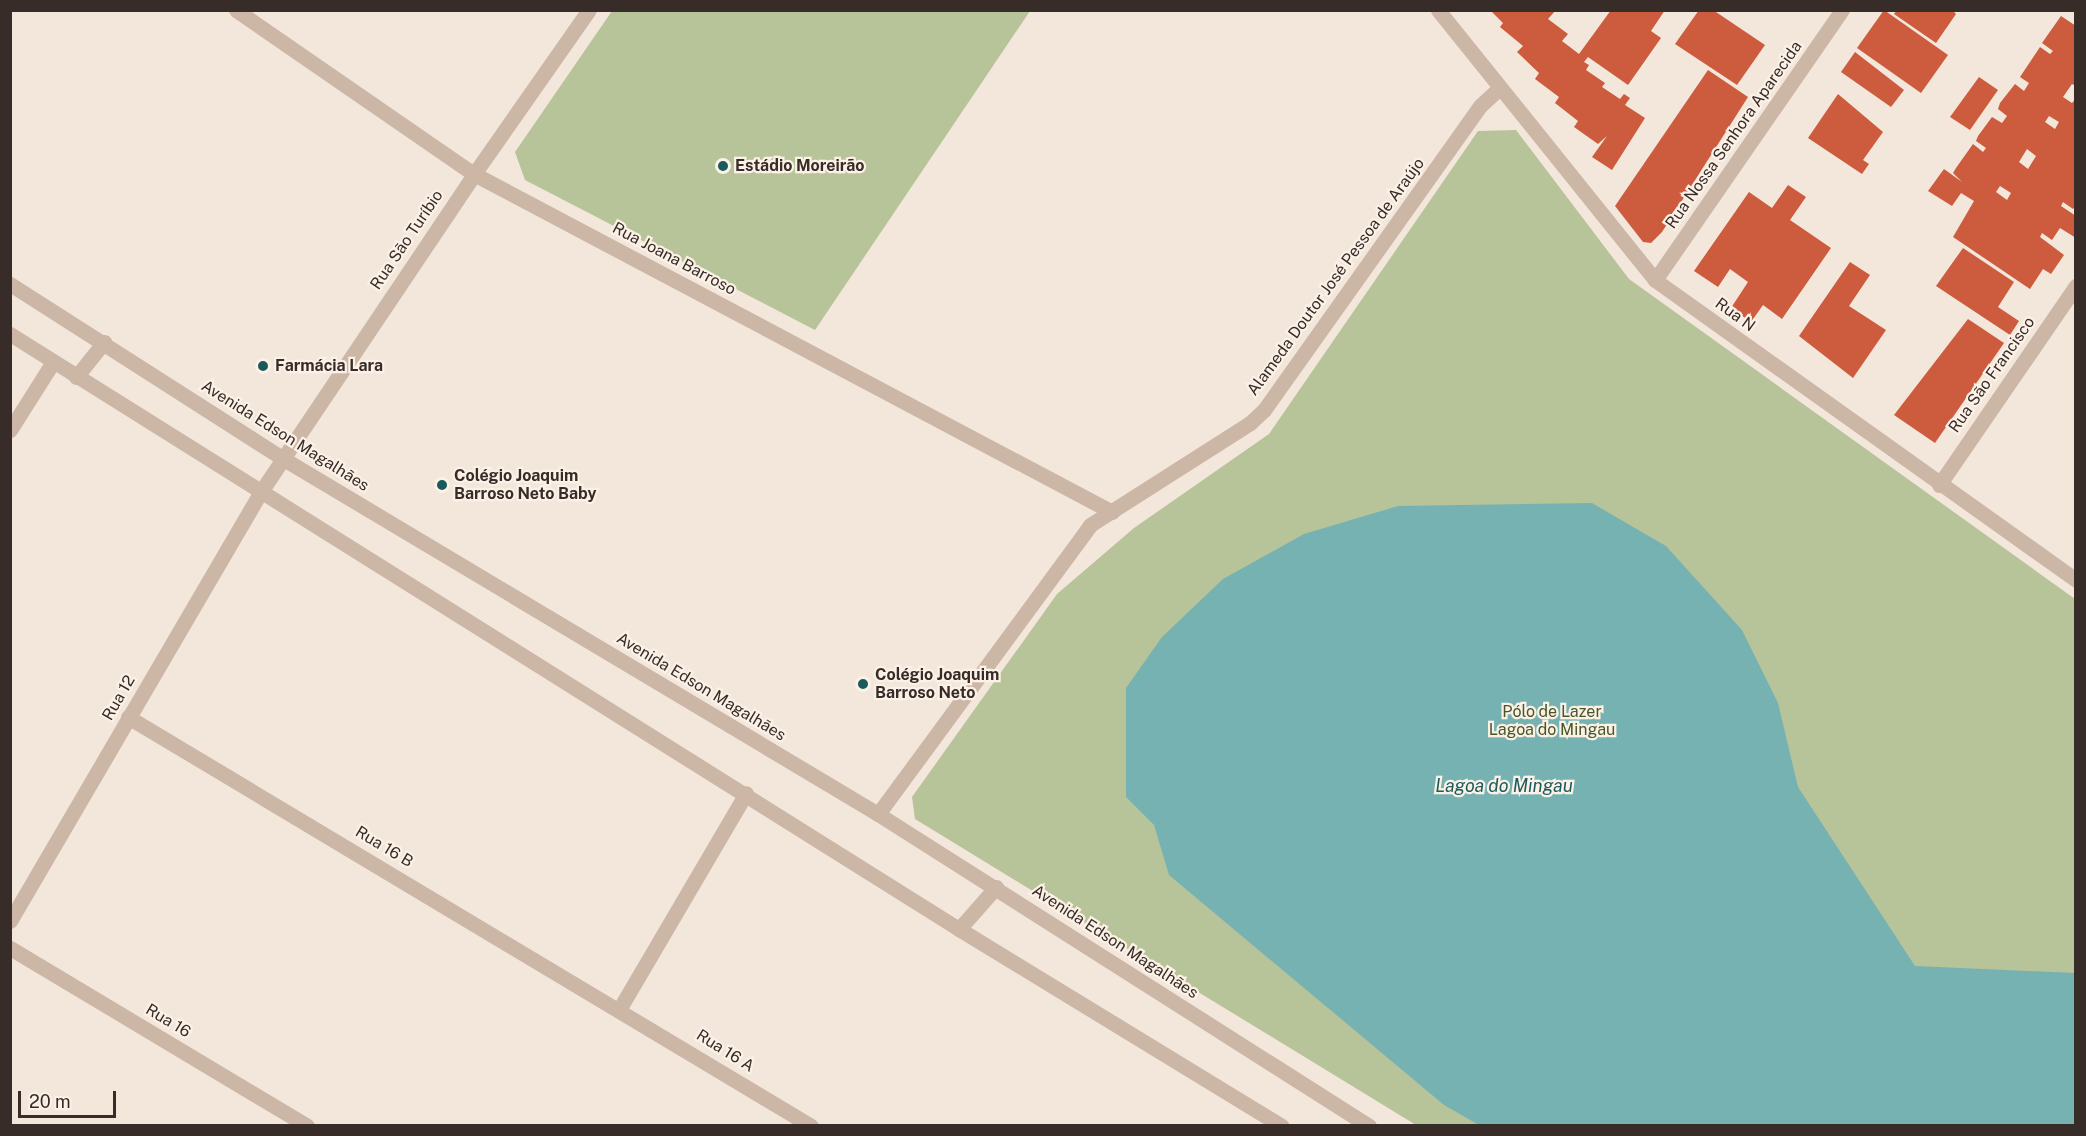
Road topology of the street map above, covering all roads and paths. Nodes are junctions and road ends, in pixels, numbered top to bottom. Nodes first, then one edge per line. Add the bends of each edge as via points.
1 (236, 10) edge
2 (589, 10) edge
3 (1438, 10) edge
4 (1842, 10) edge
5 (1498, 89) junction
6 (474, 174) junction
7 (1655, 280) junction
8 (10, 284) edge
9 (2076, 286) edge
10 (10, 334) edge
11 (104, 342) junction
12 (53, 362) junction
13 (76, 377) junction
14 (10, 430) edge
15 (282, 458) junction
16 (1939, 485) junction
17 (260, 494) junction
18 (1112, 512) junction
19 (2076, 580) edge
20 (128, 717) junction
21 (746, 793) junction
22 (878, 814) junction
23 (996, 887) junction
24 (10, 921) edge
25 (959, 929) junction
26 (10, 948) edge
27 (621, 1008) junction
28 (801, 1123) edge
29 (307, 1125) edge
30 (1282, 1125) edge
31 (1369, 1125) edge

1 - 6 street, Rua Joana Barroso
2 - 6 street, Rua São Turíbio
3 - 5 street, Rua N
4 - 7 street, Rua Nossa Senhora Aparecida
5 - 7 street, Rua N
5 - 18 street, Alameda Doutor José Pessoa de Araújo via 1480,106 1264,410
6 - 15 street, Rua São Turíbio
6 - 18 street, Rua Joana Barroso
7 - 16 street, Rua N
8 - 11 street, Avenida Edson Magalhães
9 - 16 street, Rua São Francisco
10 - 12 street
11 - 13 street
11 - 15 street, Avenida Edson Magalhães
12 - 13 street
12 - 14 street
13 - 17 street
15 - 17 street, Rua São Turíbio
15 - 22 street, Avenida Edson Magalhães
16 - 19 street, Rua N
17 - 20 street, Rua 12
17 - 21 street
18 - 22 street, Alameda Doutor José Pessoa de Araújo via 1090,525 1076,541
20 - 24 street, Rua 12
20 - 27 street, Rua 16 B
21 - 25 street
21 - 27 street
22 - 23 street, Avenida Edson Magalhães
23 - 25 street
23 - 31 street, Avenida Edson Magalhães
25 - 30 street
26 - 29 street, Rua 16
27 - 28 street, Rua 16 A

